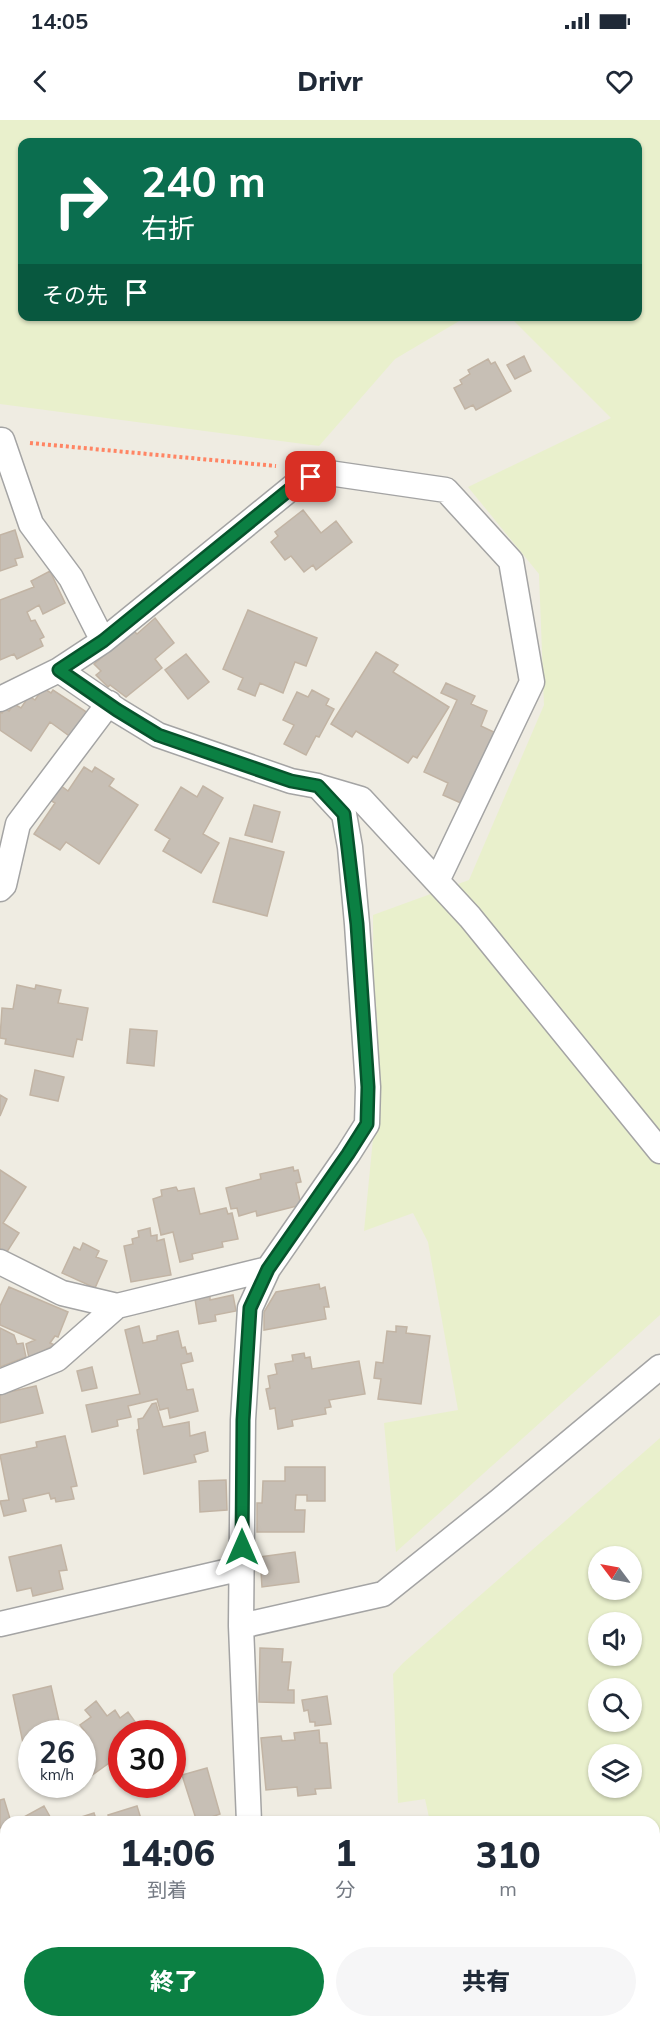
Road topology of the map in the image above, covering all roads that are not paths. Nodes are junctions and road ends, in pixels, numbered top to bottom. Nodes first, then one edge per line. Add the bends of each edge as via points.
1 (1, 440) edge
2 (103, 641) junction
3 (59, 670) junction
4 (0, 699) edge
5 (109, 703) junction
6 (318, 786) junction
7 (437, 881) junction
8 (0, 890) edge
9 (660, 1151) edge
10 (0, 1262) edge
11 (268, 1269) junction
12 (117, 1306) junction
13 (660, 1366) edge
14 (0, 1382) edge
15 (242, 1568) junction
16 (0, 1624) edge
17 (241, 1626) junction
18 (245, 1816) edge

1 - 2 street via 31,524 71,578
2 - 3 street
2 - 7 street via 300,481 322,472 446,490 511,561 531,682
3 - 4 street
3 - 5 street
5 - 6 street via 158,735 291,781
5 - 8 street via 18,824
6 - 7 street via 361,799
6 - 11 street via 344,814 350,847 368,1087 367,1124
7 - 9 street
10 - 12 street via 62,1293
11 - 12 street
11 - 15 street via 250,1308 243,1420
12 - 14 street via 57,1359
13 - 17 street via 382,1594
15 - 16 street
15 - 17 street
17 - 18 street

